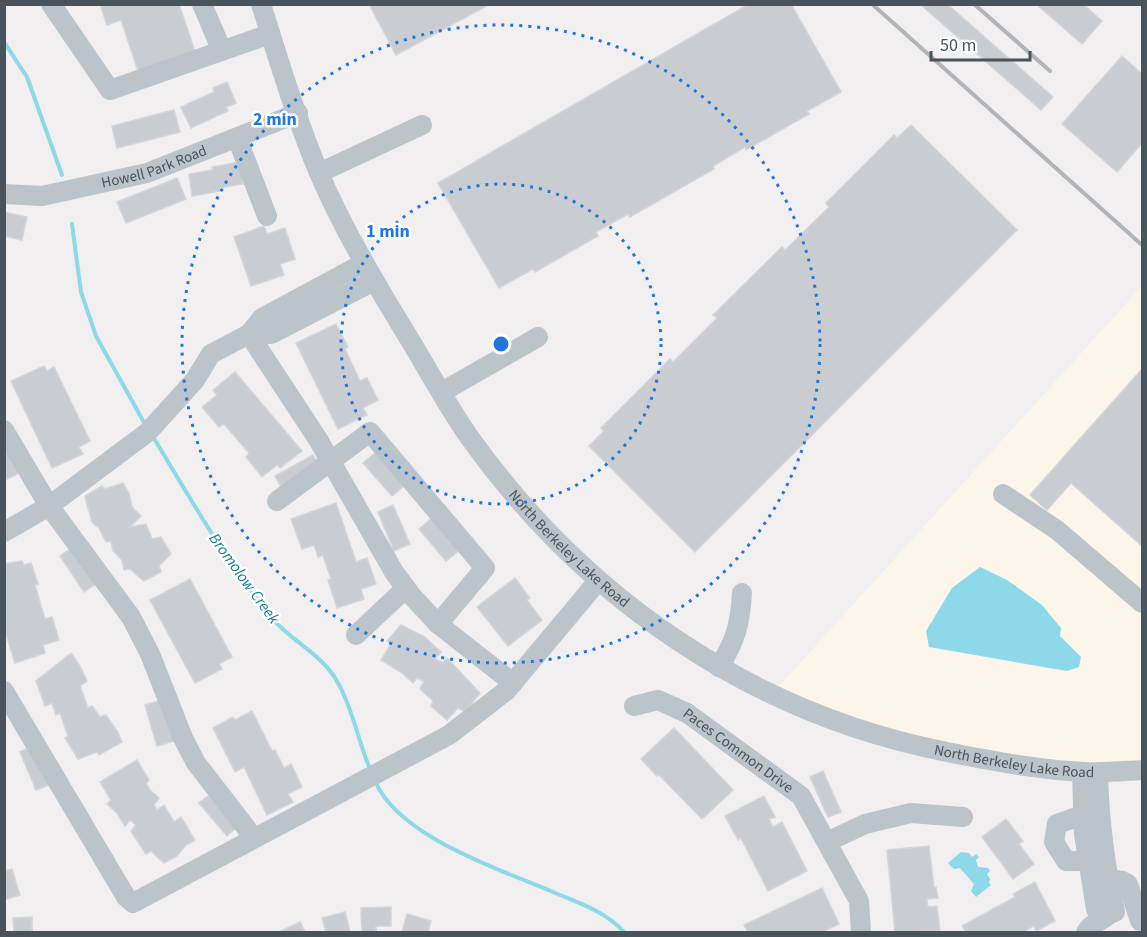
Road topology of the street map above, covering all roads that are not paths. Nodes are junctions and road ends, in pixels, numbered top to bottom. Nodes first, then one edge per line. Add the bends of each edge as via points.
1 (51, 4) edge
2 (202, 4) edge
3 (261, 4) edge
4 (270, 34) junction
5 (222, 51) junction
6 (298, 113) junction
7 (422, 125) dead end
8 (237, 138) junction
9 (319, 173) junction
10 (4, 194) edge
11 (267, 216) dead end
12 (364, 263) junction
13 (374, 281) junction
14 (305, 295) junction
15 (314, 312) junction
16 (283, 318) junction
17 (249, 334) junction
18 (538, 337) dead end
19 (442, 392) junction
20 (4, 430) edge
21 (331, 462) junction
22 (1003, 494) dead end
23 (277, 501) dead end
24 (49, 507) junction
25 (4, 532) edge
26 (598, 581) junction
27 (406, 588) junction
28 (742, 593) dead end
29 (1143, 603) edge
30 (438, 624) junction
31 (356, 635) dead end
32 (719, 667) junction
33 (513, 683) junction
34 (4, 691) edge
35 (634, 706) dead end
36 (1143, 770) edge
37 (1090, 772) junction
38 (1091, 812) junction
39 (963, 817) dead end
40 (254, 838) junction
41 (827, 842) junction
42 (1096, 857) junction
43 (1108, 879) junction
44 (1108, 916) junction
45 (1141, 922) edge
46 (861, 933) edge
47 (1086, 933) edge

1 - 5 street via 111,90
2 - 5 street
3 - 4 street, North Berkeley Lake Road
4 - 5 street
4 - 6 street, North Berkeley Lake Road
6 - 8 street, Howell Park Road
6 - 9 street, North Berkeley Lake Road
7 - 9 street
8 - 10 street, Howell Park Road via 147,173 42,195
8 - 11 street
9 - 12 street, North Berkeley Lake Road
12 - 13 street, North Berkeley Lake Road
12 - 14 street
13 - 15 street
13 - 19 street, North Berkeley Lake Road
14 - 15 street
14 - 16 street
15 - 16 street
16 - 17 street via 262,318
17 - 21 street
17 - 24 street via 211,354 195,380 148,432
18 - 19 street
19 - 26 street, North Berkeley Lake Road via 470,437 519,501
20 - 24 street
21 - 23 street
21 - 27 street
21 - 30 street via 370,432 484,568
22 - 29 street via 1057,530
24 - 25 street
24 - 40 street via 131,617 196,763
26 - 32 street, North Berkeley Lake Road via 661,631
26 - 33 street
27 - 30 street
27 - 31 street
28 - 32 street via 740,624
30 - 33 street
32 - 37 street, North Berkeley Lake Road via 834,720 908,745 1007,764
33 - 40 street via 449,735
34 - 40 street via 133,903
35 - 41 street, Paces Common Drive via 658,700 687,713 801,796
36 - 37 street, North Berkeley Lake Road
37 - 38 street
38 - 42 street
38 - 42 street via 1057,824 1054,842 1066,861
39 - 41 street via 911,813 865,824
41 - 46 street, Paces Common Drive via 859,901
42 - 43 street
42 - 44 street via 1096,909
43 - 44 street
43 - 45 street via 1128,884
44 - 45 street
44 - 47 street

